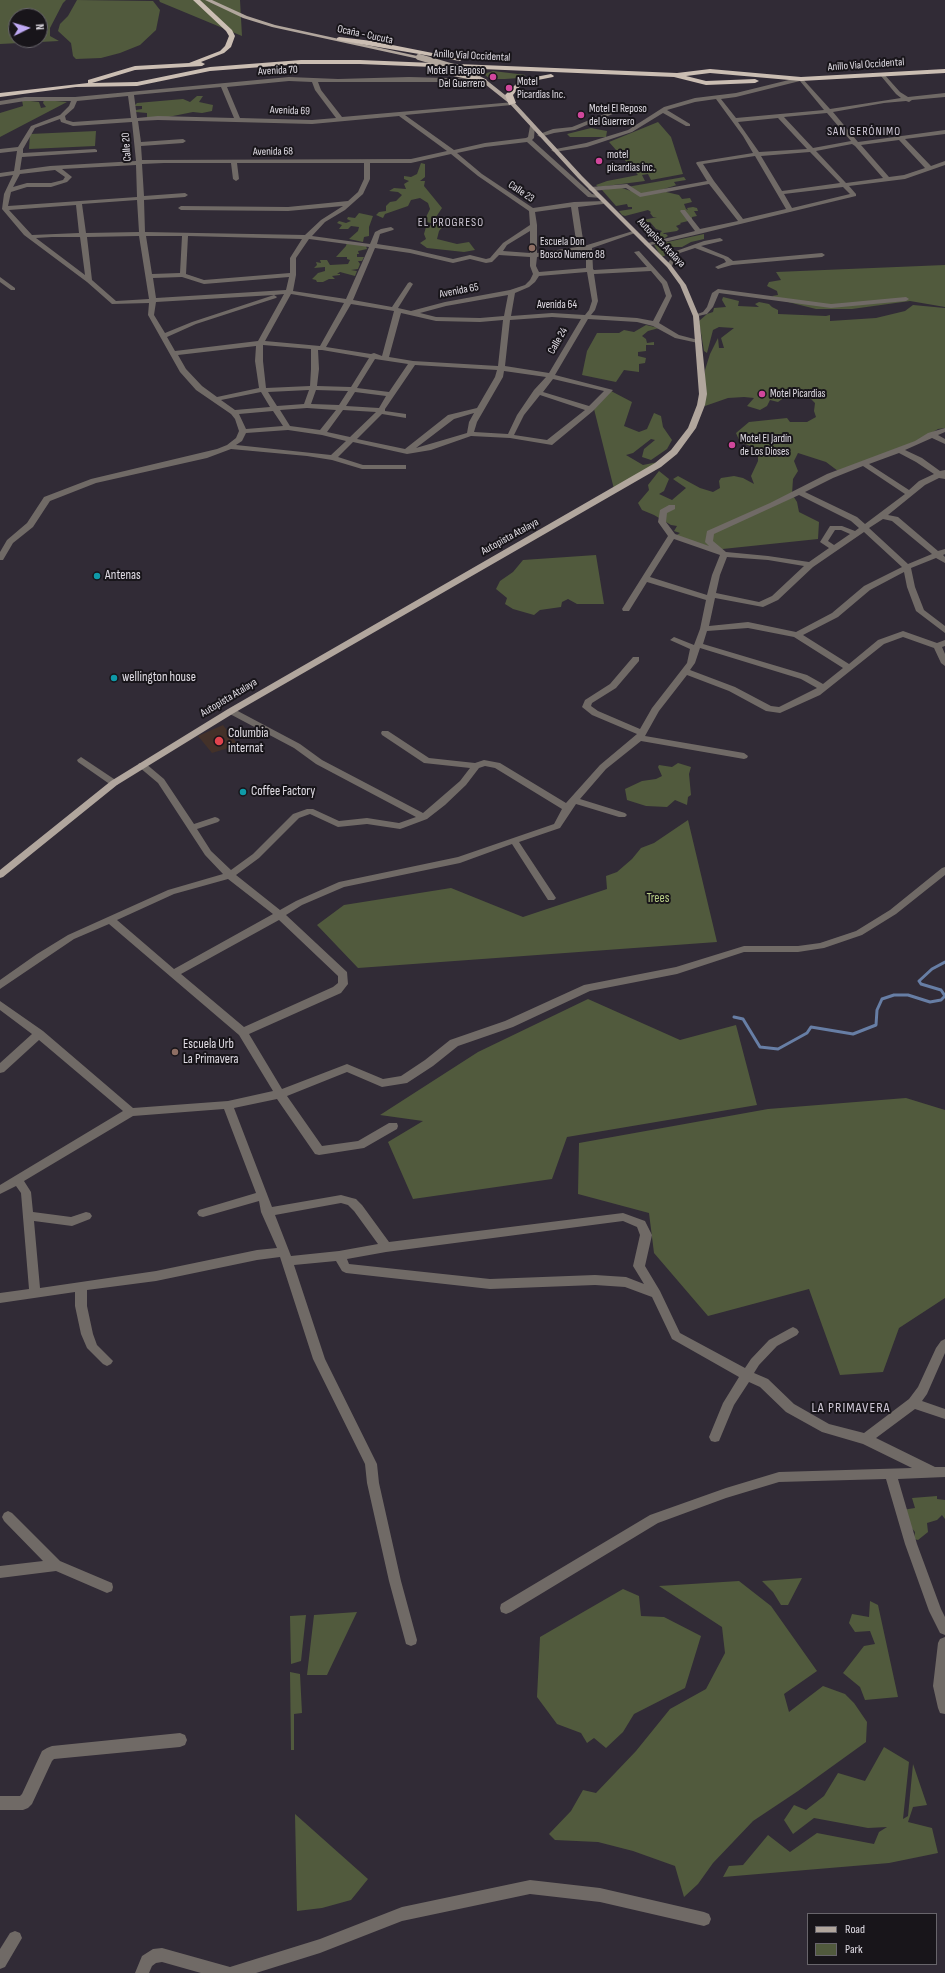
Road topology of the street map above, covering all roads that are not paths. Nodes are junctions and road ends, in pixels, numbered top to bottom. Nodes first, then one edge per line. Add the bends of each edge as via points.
1 (196, 0) edge
2 (208, 0) edge
3 (339, 39) junction
4 (373, 62) junction
5 (267, 63) junction
6 (184, 65) junction
7 (945, 71) edge
8 (118, 72) junction
9 (727, 72) junction
10 (653, 75) junction
11 (677, 75) junction
12 (883, 75) junction
13 (789, 79) junction
14 (801, 79) junction
15 (314, 80) junction
16 (483, 80) junction
17 (724, 84) junction
18 (76, 85) junction
19 (128, 85) junction
20 (223, 85) junction
21 (131, 94) junction
22 (0, 95) edge
23 (945, 95) edge
24 (717, 97) junction
25 (75, 99) junction
26 (909, 100) junction
27 (0, 103) edge
28 (512, 103) junction
29 (619, 110) dead end
30 (662, 110) junction
31 (828, 111) junction
32 (399, 113) junction
33 (62, 116) junction
34 (780, 116) junction
35 (237, 119) junction
36 (135, 120) junction
37 (341, 120) junction
38 (736, 120) junction
39 (533, 126) junction
40 (688, 126) dead end
41 (942, 132) edge
42 (540, 135) junction
43 (899, 137) junction
44 (528, 140) junction
45 (945, 140) edge
46 (183, 141) dead end
47 (854, 143) junction
48 (138, 144) junction
49 (554, 150) junction
50 (812, 150) junction
51 (0, 151) edge
52 (95, 151) dead end
53 (20, 152) junction
54 (451, 152) junction
55 (756, 154) junction
56 (367, 160) junction
57 (234, 162) junction
58 (138, 163) junction
59 (945, 163) edge
60 (58, 168) junction
61 (930, 169) junction
62 (17, 173) junction
63 (0, 175) edge
64 (236, 179) dead end
65 (887, 179) junction
66 (711, 182) junction
67 (845, 184) junction
68 (591, 189) junction
69 (8, 191) junction
70 (780, 193) junction
71 (185, 195) dead end
72 (141, 200) junction
73 (602, 200) junction
74 (351, 203) junction
75 (78, 204) junction
76 (574, 204) junction
77 (4, 208) junction
78 (181, 208) dead end
79 (532, 210) junction
80 (790, 210) junction
81 (683, 211) dead end
82 (742, 222) junction
83 (534, 225) junction
84 (391, 229) dead end
85 (635, 232) junction
86 (699, 232) junction
87 (83, 234) junction
88 (142, 234) junction
89 (185, 234) junction
90 (31, 237) junction
91 (307, 237) junction
92 (720, 240) dead end
93 (647, 244) junction
94 (373, 246) junction
95 (585, 248) junction
96 (694, 248) junction
97 (637, 252) dead end
98 (498, 253) junction
99 (534, 255) junction
100 (822, 255) dead end
101 (729, 262) junction
102 (669, 266) junction
103 (718, 267) dead end
104 (653, 269) junction
105 (590, 271) junction
106 (536, 274) junction
107 (183, 275) junction
108 (293, 275) junction
109 (148, 276) junction
110 (0, 279) edge
111 (89, 281) junction
112 (410, 284) dead end
113 (13, 289) dead end
114 (289, 292) junction
115 (512, 292) junction
116 (906, 299) dead end
117 (153, 301) junction
118 (349, 301) junction
119 (396, 310) junction
120 (412, 313) junction
121 (586, 316) junction
122 (696, 316) junction
123 (507, 319) junction
124 (655, 324) junction
125 (164, 336) junction
126 (698, 340) junction
127 (260, 343) junction
128 (318, 348) junction
129 (174, 353) junction
130 (374, 355) junction
131 (385, 358) junction
132 (413, 363) junction
133 (501, 368) junction
134 (551, 376) junction
135 (313, 388) junction
136 (352, 389) junction
137 (264, 390) junction
138 (537, 392) junction
139 (390, 394) junction
140 (217, 399) junction
141 (307, 406) junction
142 (274, 408) junction
143 (341, 408) junction
144 (590, 409) junction
145 (479, 410) junction
146 (381, 411) junction
147 (234, 412) junction
148 (403, 416) dead end
149 (288, 428) junction
150 (945, 430) edge
151 (243, 431) junction
152 (322, 433) junction
153 (470, 434) junction
154 (931, 435) junction
155 (510, 436) junction
156 (350, 440) junction
157 (945, 442) edge
158 (230, 447) junction
159 (899, 450) junction
160 (408, 452) junction
161 (333, 458) junction
162 (863, 462) junction
163 (403, 467) dead end
164 (943, 475) edge
165 (800, 492) junction
166 (909, 493) junction
167 (672, 507) dead end
168 (882, 516) junction
169 (864, 528) junction
170 (854, 533) junction
171 (672, 536) junction
172 (834, 548) junction
173 (942, 552) edge
174 (724, 554) junction
175 (0, 558) edge
176 (945, 561) edge
177 (810, 565) junction
178 (907, 567) junction
179 (647, 579) junction
180 (712, 597) junction
181 (626, 609) dead end
182 (704, 629) junction
183 (945, 630) edge
184 (797, 635) junction
185 (674, 640) dead end
186 (941, 644) edge
187 (696, 647) junction
188 (636, 659) dead end
189 (945, 663) edge
190 (848, 667) junction
191 (685, 671) junction
192 (824, 688) junction
193 (231, 711) junction
194 (385, 733) dead end
195 (641, 735) junction
196 (744, 756) dead end
197 (82, 760) dead end
198 (142, 765) junction
199 (476, 766) junction
200 (114, 783) junction
201 (575, 800) junction
202 (567, 808) junction
203 (622, 815) dead end
204 (424, 817) junction
205 (215, 820) dead end
206 (192, 828) junction
207 (514, 841) junction
208 (945, 870) edge
209 (0, 875) edge
210 (230, 875) junction
211 (551, 898) dead end
212 (279, 914) junction
213 (110, 920) junction
214 (173, 974) junction
215 (0, 985) edge
216 (0, 1006) edge
217 (243, 1032) junction
218 (39, 1034) junction
219 (0, 1069) edge
220 (280, 1094) junction
221 (228, 1105) junction
222 (131, 1112) junction
223 (393, 1126) dead end
224 (18, 1180) junction
225 (0, 1190) edge
226 (261, 1196) junction
227 (267, 1212) junction
228 (203, 1213) dead end
229 (29, 1216) junction
230 (86, 1216) dead end
231 (386, 1247) junction
232 (339, 1256) junction
233 (285, 1257) junction
234 (81, 1286) junction
235 (35, 1294) junction
236 (656, 1294) junction
237 (0, 1298) edge
238 (793, 1332) dead end
239 (945, 1344) edge
240 (107, 1361) dead end
241 (746, 1375) junction
242 (913, 1403) junction
243 (945, 1414) edge
244 (715, 1436) dead end
245 (866, 1439) junction
246 (931, 1471) junction
247 (945, 1472) edge
248 (891, 1474) junction
249 (8, 1517) dead end
250 (56, 1565) junction
251 (0, 1572) edge
252 (107, 1587) dead end
253 (506, 1608) dead end
254 (945, 1629) edge
255 (411, 1640) dead end
256 (945, 1643) edge
257 (945, 1708) edge
258 (180, 1740) dead end
259 (0, 1803) edge
260 (704, 1919) dead end
261 (15, 1938) dead end
262 (0, 1962) edge
263 (142, 1973) edge
264 (228, 1973) edge
265 (233, 1973) edge

1 - 6 highway via 229,30 231,42 225,50 213,57
2 - 3 main road, Ocaña - Cucuta via 227,10 262,22
3 - 10 highway via 460,59 629,70
3 - 16 main road, Ocaña - Cucuta, bridge via 419,57 467,71
4 - 5 highway, Anillo Vial Occidental
4 - 10 highway, Anillo Vial Occidental
4 - 16 highway
5 - 6 highway, Anillo Vial Occidental
5 - 19 highway, Anillo Vial Occidental via 203,70 144,84
6 - 8 highway, Anillo Vial Occidental via 134,68
7 - 12 highway, Anillo Vial Occidental
8 - 18 highway, Anillo Vial Occidental
8 - 19 highway via 115,80
9 - 11 highway, Anillo Vial Occidental via 701,71
9 - 13 highway, Anillo Vial Occidental
9 - 17 highway via 732,79
10 - 11 highway, Anillo Vial Occidental
10 - 28 highway via 629,78 536,78 514,87 509,95
11 - 17 highway, Anillo Vial Occidental via 698,82
12 - 14 highway, Anillo Vial Occidental
12 - 26 street via 898,93
13 - 14 highway, Anillo Vial Occidental
13 - 17 highway, Anillo Vial Occidental
14 - 24 street
14 - 31 street
15 - 16 street, Avenida 70
15 - 20 street, Avenida 70 via 282,79
15 - 37 street via 318,90
16 - 28 main road, Ocaña - Cucuta
18 - 19 highway, Anillo Vial Occidental
18 - 22 highway, Anillo Vial Occidental
20 - 21 street, Avenida 70
20 - 35 street
21 - 25 street, Avenida 70
21 - 36 street, Calle 20
23 - 26 street
24 - 30 street via 695,100
24 - 38 street
25 - 27 street, Avenida 70 via 25,99
25 - 33 street via 72,107
26 - 31 street via 884,101
28 - 32 street, Avenida 69
28 - 39 main road, Autopista Atalaya
29 - 42 street via 573,129
30 - 40 street
30 - 49 street via 630,132 587,145
31 - 34 street
31 - 47 street
32 - 37 street, Avenida 69
32 - 54 street, Calle 23
33 - 36 street, Avenida 69 via 66,123
33 - 53 street via 33,127
34 - 38 street
34 - 50 street
35 - 36 street, Avenida 69
35 - 37 street, Avenida 69 via 312,122
36 - 48 street, Calle 20
38 - 55 street
39 - 42 main road, Autopista Atalaya
39 - 44 street via 531,138
41 - 43 street
41 - 45 street
42 - 49 main road, Autopista Atalaya
43 - 47 street
43 - 61 street
44 - 54 street, Avenida 68
44 - 73 street via 590,196
46 - 48 street
47 - 50 street
47 - 65 street
48 - 58 street, Calle 20
49 - 68 main road, Autopista Atalaya
50 - 55 street
50 - 67 street
51 - 53 street
52 - 53 street
53 - 62 street
54 - 56 street, Avenida 68 via 411,161
54 - 79 street, Calle 23 via 480,176
55 - 66 street via 699,163
55 - 70 street
56 - 57 street, Avenida 68
56 - 74 street via 368,179 361,193
57 - 58 street, Avenida 68
57 - 64 street
58 - 60 street, Avenida 68
58 - 72 street, Calle 20
59 - 61 street
60 - 62 street, Avenida 68
60 - 69 street via 69,177 65,181 51,185 27,185
61 - 65 street
62 - 63 street, Avenida 68
62 - 69 street
65 - 67 street
66 - 68 street via 640,195 627,186
66 - 82 street
67 - 70 street
67 - 80 street via 854,195
68 - 73 main road, Autopista Atalaya
69 - 77 street
70 - 80 street
71 - 72 street
72 - 75 street
72 - 88 street, Calle 20
73 - 76 street
73 - 85 main road, Autopista Atalaya
74 - 78 street via 288,209
74 - 91 street via 323,222
75 - 77 street
75 - 87 street
76 - 79 street
76 - 95 street, Calle 24
77 - 90 street
79 - 83 street, Calle 23
80 - 82 street
81 - 86 street
82 - 86 street
83 - 98 street via 505,244
83 - 99 street, Calle 23
84 - 94 street via 379,231
85 - 93 main road, Autopista Atalaya
85 - 95 street
86 - 93 street
87 - 88 street
87 - 90 street
87 - 111 street
88 - 89 street
88 - 109 street, Calle 20
89 - 91 street
89 - 107 street
90 - 111 street
91 - 94 street
91 - 108 street via 293,258
92 - 96 street via 706,242
93 - 102 main road, Autopista Atalaya
94 - 98 street via 453,260 470,257 486,261 492,260
94 - 118 street
95 - 99 street
95 - 105 street, Calle 24
96 - 101 street
96 - 102 street via 678,252
97 - 104 street
98 - 99 street
99 - 106 street, Calle 23 via 533,266
100 - 101 street
101 - 103 street
102 - 122 main road, Autopista Atalaya via 683,285
104 - 105 street
104 - 124 street via 665,283 669,296
105 - 106 street
105 - 121 street, Calle 24 via 595,301 592,310
106 - 115 street via 533,282
107 - 108 street via 204,282
107 - 109 street
108 - 114 street
109 - 117 street, Calle 20
110 - 113 street
111 - 117 street via 114,304
112 - 119 street
114 - 117 street
114 - 118 street, Avenida 64
114 - 125 street via 194,323
114 - 127 street
115 - 120 street, Avenida 65 via 445,304
115 - 123 street
116 - 122 street via 831,306 718,291 705,313
117 - 125 street, Calle 20 via 151,315
118 - 119 street, Avenida 64
118 - 128 street
119 - 120 street, Avenida 64
119 - 131 street
120 - 123 street, Avenida 64 via 436,318
121 - 123 street, Avenida 64 via 552,315
121 - 124 street, Avenida 64
121 - 134 street, Calle 24
122 - 126 main road, Autopista Atalaya
123 - 133 street
124 - 126 street, Avenida 64 via 677,337
125 - 129 street, Calle 20
126 - 193 main road, Autopista Atalaya via 703,394 701,405 692,428 674,452 658,465
127 - 128 street
127 - 129 street
127 - 137 street via 259,361
128 - 130 street
128 - 135 street
129 - 140 street, Calle 20 via 183,370 199,388
130 - 131 street
130 - 136 street
131 - 132 street
132 - 133 street
132 - 139 street
133 - 134 street
133 - 145 street via 499,377
134 - 138 street, Calle 24
134 - 144 street via 609,390
135 - 136 street
135 - 137 street
135 - 141 street
136 - 139 street
136 - 143 street
137 - 140 street
137 - 142 street
138 - 144 street
138 - 155 street, Calle 24
139 - 146 street
140 - 147 street, Calle 20
141 - 142 street
141 - 143 street
142 - 147 street
142 - 149 street
143 - 146 street
143 - 152 street
144 - 155 street via 549,442
145 - 153 street
145 - 160 street via 451,417
146 - 148 street
146 - 156 street
147 - 151 street
149 - 151 street
149 - 152 street
150 - 154 street
151 - 158 street
152 - 156 street
153 - 155 street
153 - 160 street
154 - 157 street
154 - 159 street
156 - 160 street
156 - 161 street
158 - 161 street
158 - 175 street via 204,456 94,481 47,499 30,525 10,542
159 - 162 street
159 - 164 street
161 - 163 street via 362,467
162 - 165 street
162 - 166 street
164 - 166 street via 922,483
165 - 169 street via 854,518
165 - 174 street via 710,533 709,542
166 - 168 street
167 - 171 street via 663,512 662,522
168 - 169 street
168 - 173 street via 895,519
169 - 170 street
169 - 178 street
170 - 172 street
170 - 172 street via 842,528 832,528 824,542
171 - 174 street
171 - 179 street
172 - 177 street
173 - 176 street
173 - 178 street
174 - 177 street
174 - 180 street via 716,575
177 - 180 street via 775,598 760,605
178 - 183 street via 920,611
178 - 184 street via 867,588 835,615
179 - 180 street
179 - 181 street
180 - 182 street
182 - 184 street via 748,625
182 - 187 street
184 - 190 street
185 - 187 street
186 - 189 street
186 - 190 street via 903,634 881,642
187 - 191 street via 691,663
187 - 192 street via 804,677
188 - 195 street via 613,686 588,702 586,707
190 - 192 street
191 - 192 street via 732,689 769,709 780,710 802,702
191 - 195 street via 655,710
193 - 198 main road, Autopista Atalaya
193 - 204 street via 296,746 319,762
194 - 199 street via 427,760
195 - 196 street
195 - 201 street via 603,767
197 - 200 street
198 - 200 main road, Autopista Atalaya
198 - 206 street via 161,781
199 - 202 street via 484,763 497,765
199 - 204 street via 463,783
200 - 209 main road, Autopista Atalaya
201 - 202 street
201 - 203 street
202 - 207 street via 557,826
204 - 210 street via 400,826 367,821 338,824 310,811 304,812 296,816 256,856
205 - 206 street
206 - 210 street via 208,853
207 - 211 street
207 - 212 street via 460,860 342,884
208 - 220 street via 893,912 859,933 821,946 798,949 744,949 677,970 588,988 509,1024 454,1043 403,1080 382,1083 347,1068
210 - 212 street
210 - 213 street via 171,892
212 - 214 street
212 - 217 street via 343,975 343,984 325,996
213 - 214 street
213 - 215 street via 71,937
214 - 217 street
216 - 218 street
217 - 220 street
218 - 219 street
218 - 222 street
220 - 221 street
220 - 223 street via 319,1151 360,1145
221 - 222 street
221 - 226 street
222 - 224 street
224 - 225 street
224 - 229 street via 26,1192
226 - 227 street
226 - 228 street
227 - 231 street via 341,1199 352,1202
227 - 233 street
229 - 230 street via 72,1222
229 - 235 street
231 - 232 street
231 - 236 street via 623,1217 640,1224 646,1235 639,1266
232 - 233 street
232 - 236 street via 346,1268 490,1284 588,1280 626,1282
233 - 234 street via 257,1255 156,1276
233 - 255 street via 319,1359 371,1464 395,1581
234 - 235 street
234 - 240 street via 80,1306 87,1334 93,1348
235 - 237 street
236 - 241 street via 676,1336
238 - 241 street via 773,1343
239 - 242 street via 923,1390
241 - 244 street via 729,1403
241 - 245 street via 764,1383 790,1408 826,1428
242 - 243 street
242 - 245 street
245 - 246 street
246 - 247 street
246 - 248 street
248 - 253 street via 779,1477 720,1495 654,1519
248 - 254 street via 910,1544 934,1611
249 - 250 street
250 - 251 street
250 - 252 street
256 - 257 street via 940,1686
258 - 259 street via 48,1754 27,1799 23,1803
260 - 265 street via 600,1895 530,1887 402,1914 320,1946
261 - 262 street
263 - 264 street via 147,1961 153,1956 162,1955

